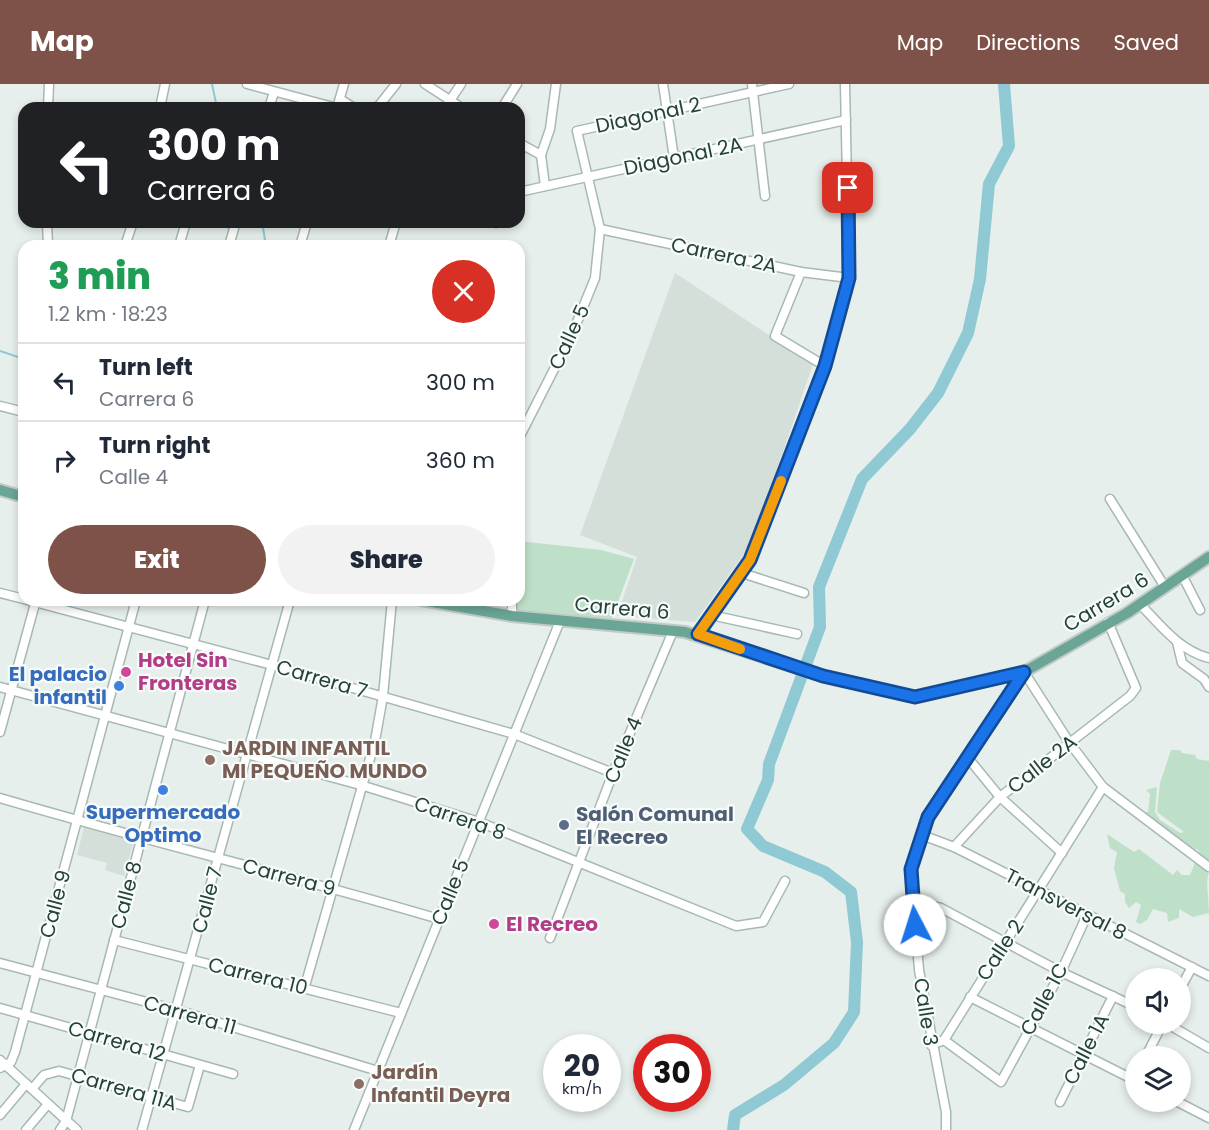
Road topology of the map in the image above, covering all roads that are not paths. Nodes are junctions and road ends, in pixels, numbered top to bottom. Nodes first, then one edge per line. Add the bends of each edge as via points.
1 (50, 84) edge
2 (165, 84) edge
3 (247, 84) edge
4 (344, 84) edge
5 (396, 84) edge
6 (425, 84) edge
7 (460, 84) edge
8 (556, 84) edge
9 (663, 84) edge
10 (789, 84) edge
11 (845, 84) edge
12 (514, 85) edge
13 (752, 88) edge
14 (274, 93) junction
15 (48, 102) edge
16 (161, 102) edge
17 (271, 102) edge
18 (322, 102) edge
19 (339, 102) edge
20 (382, 102) edge
21 (446, 102) edge
22 (449, 102) edge
23 (504, 102) edge
24 (666, 111) junction
25 (846, 120) junction
26 (758, 139) junction
27 (525, 146) edge
28 (541, 155) junction
29 (674, 158) junction
30 (586, 177) junction
31 (545, 186) junction
32 (525, 191) edge
33 (765, 196) dead end
34 (600, 229) junction
35 (801, 272) junction
36 (849, 278) junction
37 (825, 366) junction
38 (0, 406) edge
39 (18, 410) edge
40 (525, 426) edge
41 (0, 490) edge
42 (18, 495) edge
43 (1110, 498) dead end
44 (1209, 557) edge
45 (742, 573) junction
46 (1182, 575) junction
47 (1165, 587) junction
48 (0, 593) edge
49 (804, 593) dead end
50 (18, 597) edge
51 (1140, 604) junction
52 (29, 606) edge
53 (54, 606) edge
54 (134, 606) edge
55 (203, 606) edge
56 (288, 606) edge
57 (391, 606) edge
58 (455, 606) edge
59 (512, 606) edge
60 (1200, 610) dead end
61 (711, 615) junction
62 (512, 616) junction
63 (560, 621) junction
64 (1108, 622) junction
65 (129, 625) junction
66 (673, 631) junction
67 (698, 634) junction
68 (797, 634) dead end
69 (1177, 642) junction
70 (194, 643) junction
71 (1209, 658) edge
72 (272, 665) junction
73 (1024, 672) junction
74 (0, 687) edge
75 (1209, 687) edge
76 (11, 690) junction
77 (383, 696) junction
78 (105, 716) junction
79 (0, 732) edge
80 (170, 733) junction
81 (514, 734) junction
82 (1069, 742) junction
83 (248, 754) junction
84 (968, 758) junction
85 (613, 773) junction
86 (364, 786) junction
87 (1103, 788) junction
88 (1000, 797) junction
89 (0, 798) edge
90 (77, 820) junction
91 (479, 822) junction
92 (922, 835) junction
93 (141, 838) junction
94 (954, 847) junction
95 (1062, 853) junction
96 (219, 858) junction
97 (579, 862) junction
98 (1209, 867) edge
99 (784, 880) dead end
100 (332, 887) junction
101 (1039, 890) junction
102 (913, 902) junction
103 (1087, 915) junction
104 (440, 920) junction
105 (550, 938) dead end
106 (114, 940) junction
107 (1004, 942) junction
108 (191, 959) junction
109 (0, 963) edge
110 (1191, 968) joint
111 (1060, 972) junction
112 (37, 973) junction
113 (1209, 976) edge
114 (304, 986) junction
115 (100, 990) junction
116 (1113, 996) junction
117 (970, 997) junction
118 (1125, 1002) edge
119 (0, 1008) edge
120 (177, 1010) junction
121 (402, 1013) junction
122 (26, 1014) junction
123 (1029, 1027) junction
124 (89, 1034) junction
125 (1184, 1034) edge
126 (944, 1040) junction
127 (931, 1045) junction
128 (1209, 1048) edge
129 (1083, 1053) junction
130 (165, 1054) junction
131 (2, 1065) edge
132 (200, 1065) junction
133 (378, 1071) junction
134 (78, 1074) junction
135 (233, 1074) dead end
136 (1125, 1074) edge
137 (29, 1086) junction
138 (153, 1097) junction
139 (1060, 1102) dead end
140 (48, 1104) junction
141 (1191, 1109) edge
142 (0, 1115) edge
143 (1209, 1118) edge
144 (66, 1121) junction
145 (26, 1130) edge
146 (60, 1130) edge
147 (77, 1130) edge
148 (142, 1130) edge
149 (354, 1130) edge
150 (946, 1130) edge

1 - 15 street
2 - 16 street
3 - 14 street
4 - 19 street
5 - 20 street
6 - 21 street
7 - 22 street
8 - 28 street via 550,129
9 - 24 street
10 - 13 street, Diagonal 2
11 - 25 street
12 - 23 street
13 - 24 street, Diagonal 2
13 - 26 street
14 - 17 street
14 - 18 street
24 - 29 street
24 - 30 street, Diagonal 2 via 578,131
25 - 26 street, Diagonal 2A
25 - 36 street
26 - 29 street, Diagonal 2A
26 - 33 street
27 - 28 street
28 - 31 street
29 - 30 street, Diagonal 2A
30 - 31 street, Diagonal 2A
30 - 34 street
31 - 32 street, Diagonal 2A
34 - 35 street, Carrera 2A
34 - 40 street, Calle 5 via 595,278 573,332
35 - 36 street, Carrera 2A
35 - 37 street via 775,336
36 - 37 street
37 - 45 street
38 - 39 street
41 - 42 main road
43 - 47 street
44 - 46 main road, Carrera 6
45 - 49 street
45 - 61 street
46 - 47 main road, Carrera 6
46 - 60 street
47 - 51 main road, Carrera 6
48 - 50 street, Carrera 7
51 - 64 main road, Carrera 6
51 - 69 street
52 - 76 street
53 - 65 street, Carrera 7
54 - 65 street, Calle 9
55 - 70 street, Calle 8
56 - 72 street, Calle 7
57 - 77 street
58 - 62 main road, Carrera 6
59 - 62 street
61 - 67 street
61 - 68 street
62 - 63 main road, Carrera 6
63 - 66 main road, Carrera 6
63 - 81 street, Calle 5
64 - 73 main road, Carrera 6
64 - 82 street, Calle 2A via 1136,688
65 - 70 street, Carrera 7
65 - 78 street, Calle 9
66 - 67 main road, Carrera 6
66 - 85 street, Calle 4
67 - 73 main road, Carrera 6 via 823,676 915,697
69 - 71 street
69 - 75 street via 1182,663
70 - 72 street, Carrera 7
70 - 80 street, Calle 8
72 - 77 street, Carrera 7
72 - 83 street, Calle 7
73 - 82 street
73 - 84 street, Calle 3
74 - 76 street, Carrera 8
76 - 78 street, Carrera 8
76 - 79 street
77 - 81 street, Carrera 7
77 - 86 street
78 - 80 street, Carrera 8
78 - 90 street, Calle 9
80 - 83 street, Carrera 8
80 - 93 street, Calle 8
81 - 85 street, Carrera 7
81 - 91 street, Calle 5
82 - 87 street
82 - 88 street, Calle 2A
83 - 86 street, Carrera 8
83 - 96 street, Calle 7
84 - 88 street
84 - 92 street, Calle 3 via 933,809
85 - 97 street, Calle 4
86 - 91 street, Carrera 8
86 - 100 street
87 - 95 street, Calle 2
87 - 98 street
88 - 94 street, Calle 2A
88 - 95 street
89 - 90 street, Carrera 9
90 - 93 street, Carrera 9
90 - 112 street, Calle 9
91 - 97 street, Carrera 8
91 - 104 street, Calle 5
92 - 94 street, Transversal 8
92 - 102 street, Calle 3 via 911,869
93 - 96 street, Carrera 9
93 - 106 street, Calle 8
94 - 101 street, Transversal 8
95 - 101 street, Calle 2
96 - 100 street, Carrera 9
96 - 108 street, Calle 7
97 - 99 street, Carrera 8 via 735,926 763,922
97 - 105 street, Calle 4
100 - 104 street, Carrera 9
100 - 114 street
101 - 103 street, Transversal 8
101 - 107 street, Calle 2
102 - 107 street via 941,908
102 - 127 street, Calle 3
103 - 110 street, Transversal 8
103 - 111 street, Calle 1C
104 - 121 street, Calle 5
106 - 108 street, Carrera 10
106 - 115 street, Calle 8
107 - 111 street
107 - 117 street, Calle 2
108 - 114 street, Carrera 10
108 - 120 street, Calle 7
109 - 112 street, Carrera 11
110 - 113 street, Transversal 8
111 - 116 street
111 - 123 street, Calle 1C
112 - 115 street, Carrera 11
112 - 122 street, Calle 9
114 - 121 street, Carrera 10
115 - 120 street, Carrera 11
115 - 124 street, Calle 8
116 - 118 street
116 - 129 street, Calle 1A
117 - 123 street
117 - 126 street, Calle 2
119 - 122 street, Carrera 12
120 - 130 street, Calle 7
120 - 133 street, Carrera 11
121 - 133 street, Calle 5
122 - 124 street, Carrera 12
122 - 131 street, Calle 9 via 15,1053
123 - 126 street, Calle 1C via 1001,1082
123 - 129 street
124 - 130 street, Carrera 12
124 - 134 street, Calle 8
125 - 128 street
126 - 127 street
127 - 150 street, Calle 3 via 946,1112
129 - 136 street
129 - 139 street, Calle 1A
130 - 132 street, Carrera 12
130 - 138 street, Calle 7
131 - 137 street
132 - 135 street, Carrera 12
132 - 138 street, Carrera 11A via 188,1107
133 - 149 street, Calle 5
134 - 137 street, Carrera 11A via 51,1072
134 - 138 street, Carrera 11A
134 - 144 street, Calle 8
137 - 140 street
137 - 142 street
138 - 148 street, Calle 7
140 - 144 street
140 - 145 street
141 - 143 street
144 - 146 street, Calle 8
144 - 147 street

